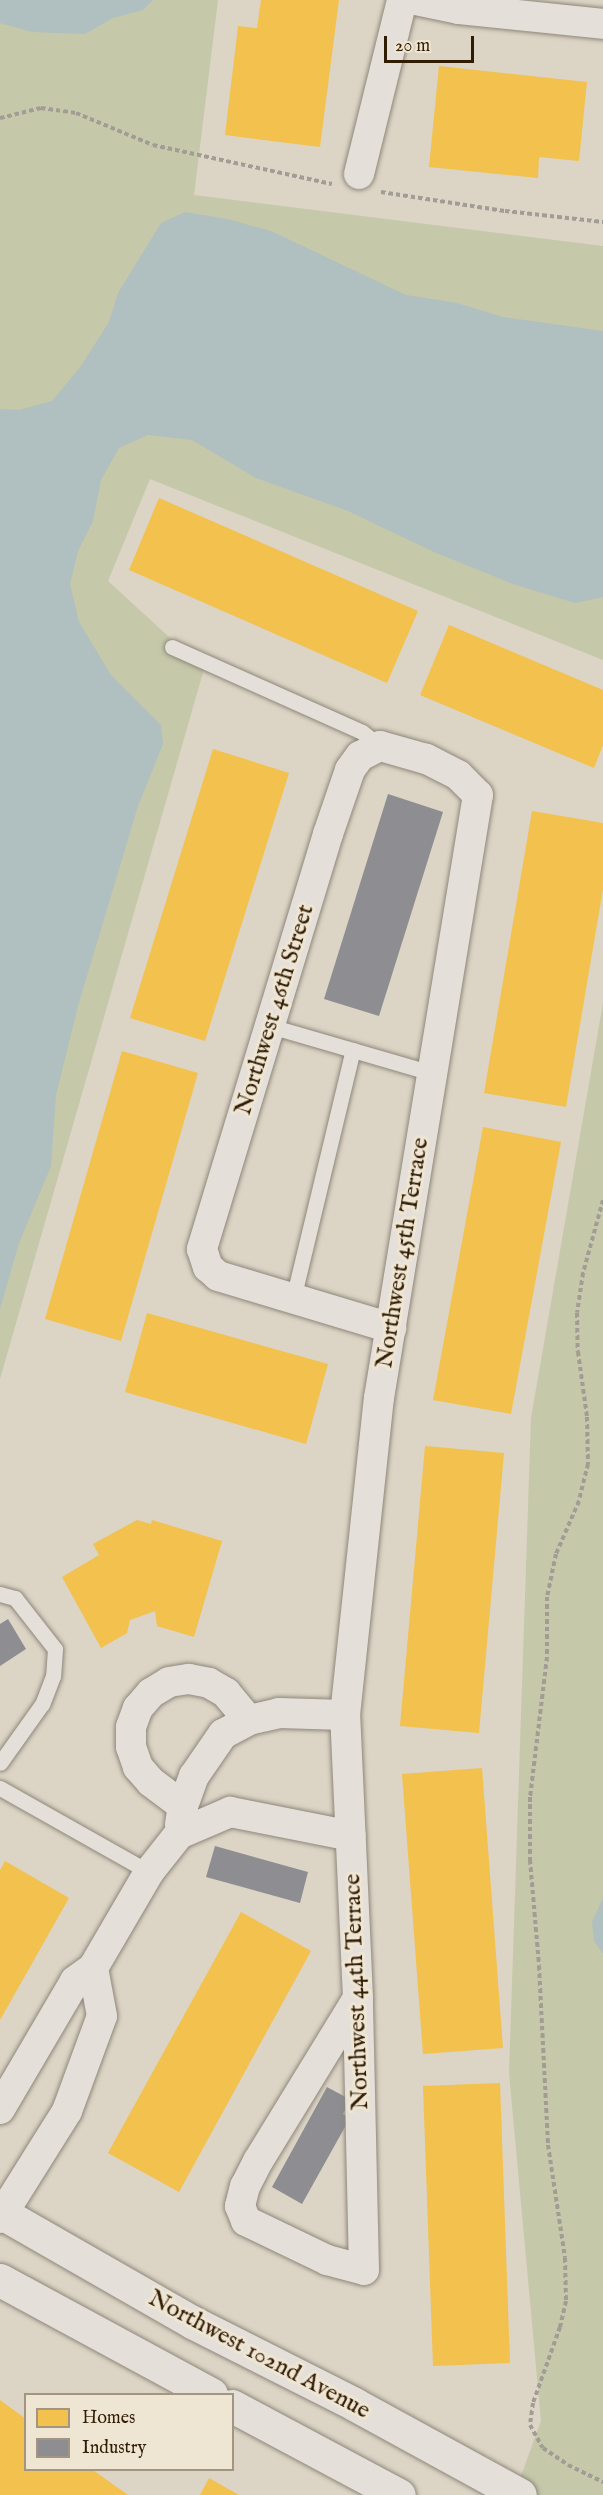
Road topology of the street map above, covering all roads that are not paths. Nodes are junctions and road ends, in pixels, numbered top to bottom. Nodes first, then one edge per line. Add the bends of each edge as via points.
1 (402, 0) edge
2 (416, 0) edge
3 (603, 24) edge
4 (358, 183) road end
5 (172, 647) dead end
6 (370, 751) junction
7 (270, 1026) junction
8 (353, 1050) junction
9 (432, 1073) junction
10 (292, 1299) junction
11 (391, 1328) junction
12 (0, 1594) edge
13 (345, 1715) junction
14 (249, 1720) junction
15 (0, 1762) edge
16 (0, 1788) edge
17 (181, 1820) junction
18 (351, 1836) junction
19 (149, 1872) junction
20 (93, 1968) junction
21 (358, 1998) junction
22 (0, 2109) edge
23 (1, 2215) edge
24 (0, 2280) edge
25 (209, 2393) edge
26 (234, 2407) edge
27 (399, 2495) edge
28 (520, 2495) edge

1 - 4 street
2 - 3 street via 459,9
5 - 6 lane via 362,732
6 - 7 street, Northwest 46th Street via 350,770
6 - 9 street, Northwest 45th Terrace via 426,759 458,775 478,795
7 - 8 lane
7 - 10 street, Northwest 46th Street via 202,1249 208,1267 218,1276
8 - 9 lane
8 - 10 lane
9 - 11 street, Northwest 45th Terrace
10 - 11 street
11 - 13 street, Northwest 45th Terrace via 379,1398
12 - 15 lane via 15,1598 55,1649 53,1676 42,1704
13 - 14 street via 279,1713
13 - 18 street, Northwest 44th Terrace
14 - 17 street via 223,1734 209,1752 194,1776
14 - 17 street via 226,1693 209,1683 189,1679 169,1682 151,1692 138,1708 131,1727 131,1747 138,1767
16 - 19 lane
17 - 18 street via 230,1812
17 - 19 street
18 - 21 street, Northwest 44th Terrace
19 - 20 street
20 - 22 street via 75,1981
20 - 23 street via 102,2016 67,2111
21 - 21 street, Northwest 44th Terrace via 364,2270 327,2260 246,2221 240,2206 258,2161
23 - 28 street, Northwest 102nd Avenue via 192,2322 354,2404
24 - 25 street
26 - 27 street

